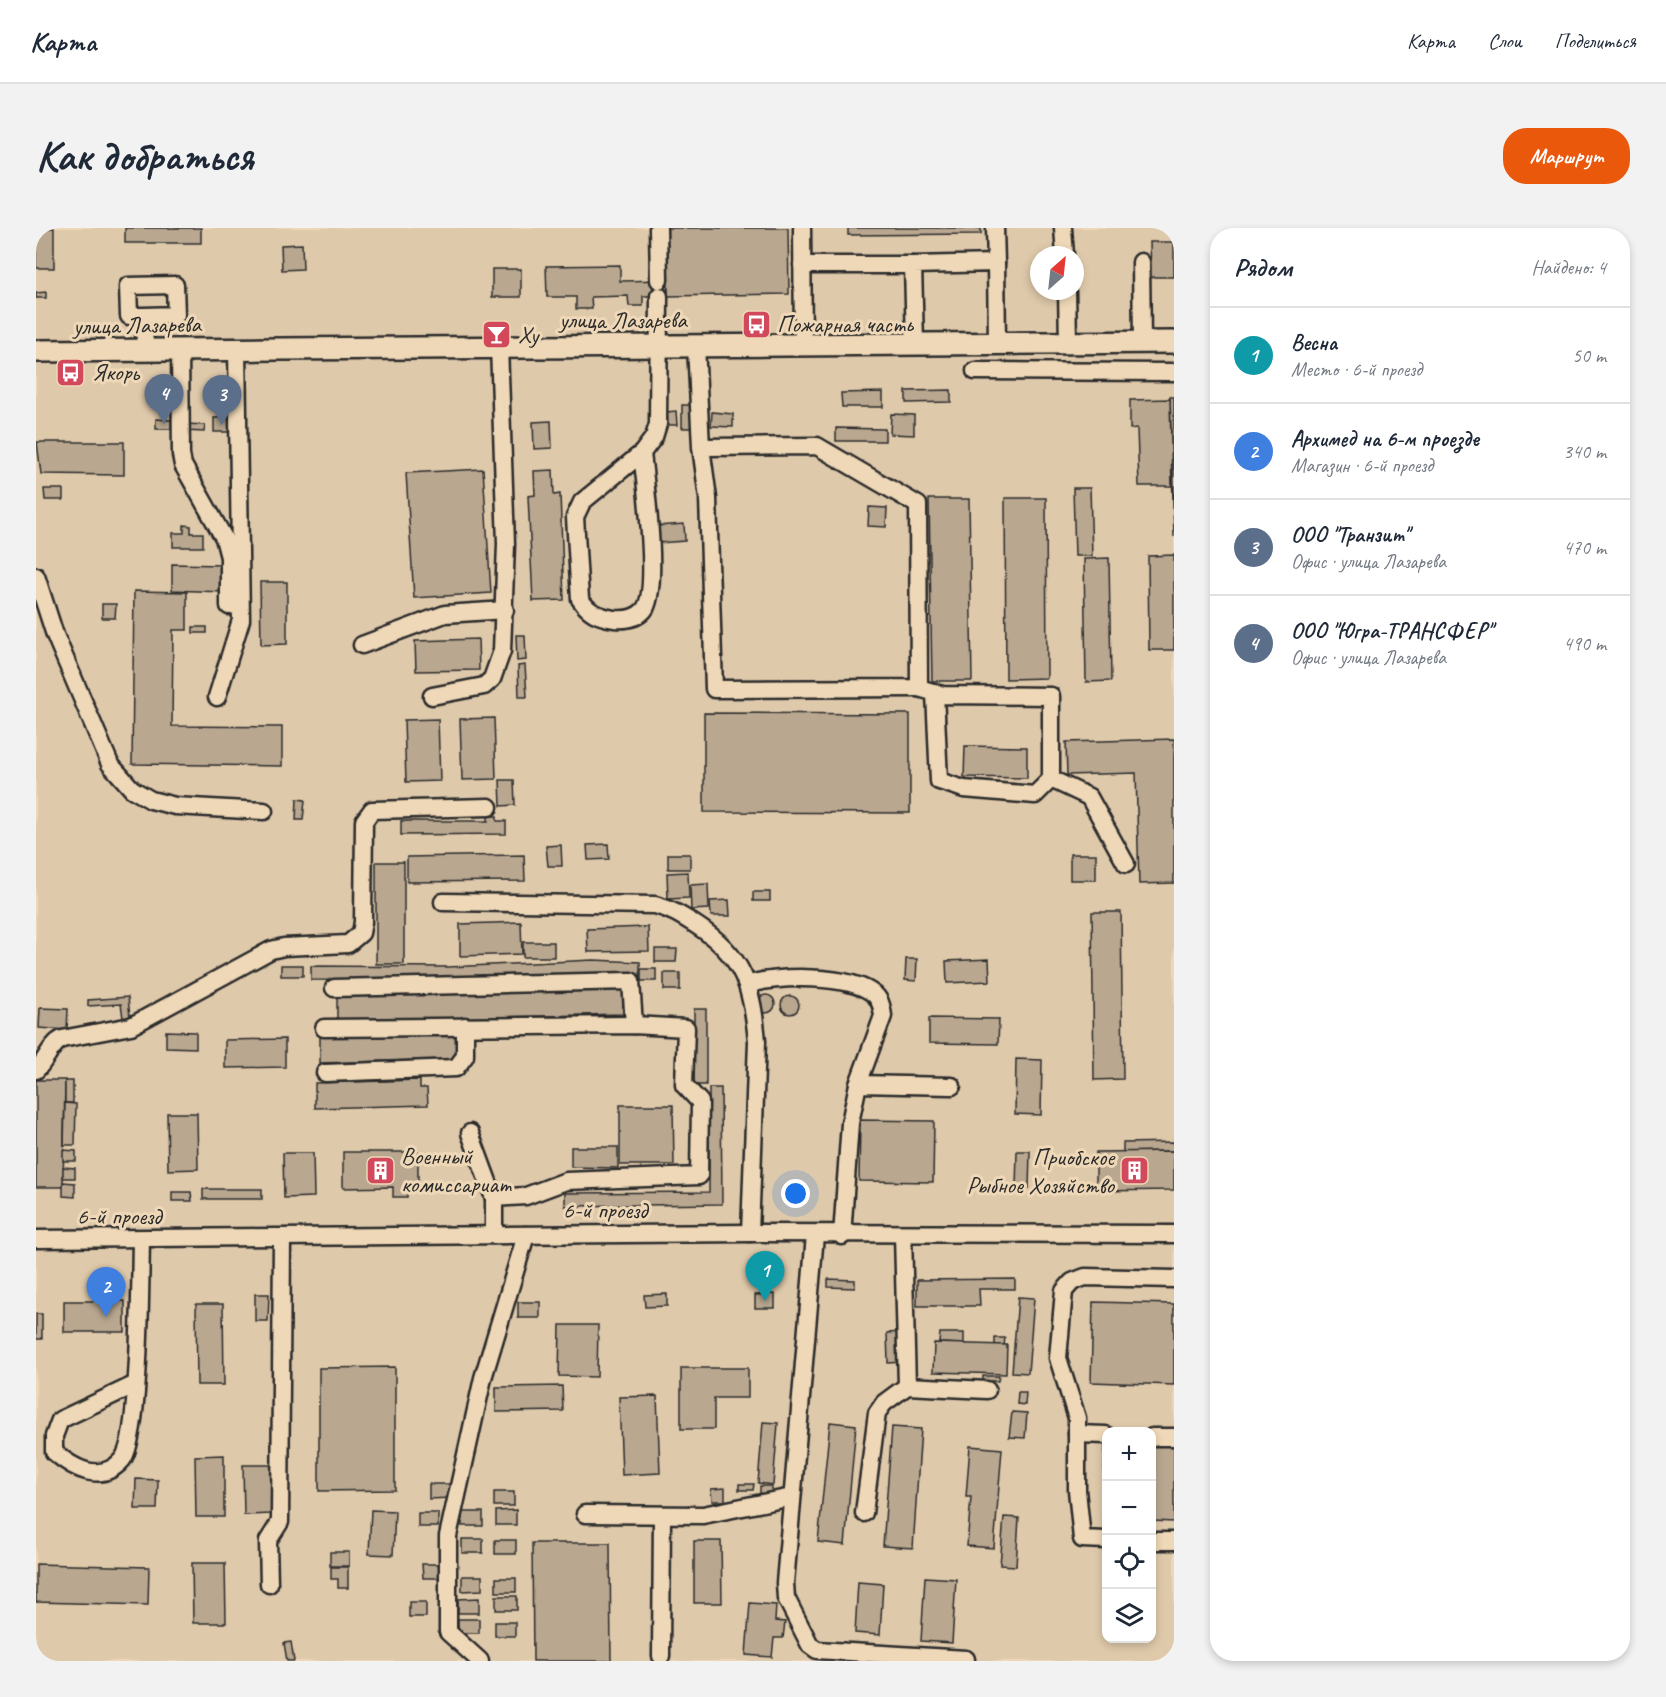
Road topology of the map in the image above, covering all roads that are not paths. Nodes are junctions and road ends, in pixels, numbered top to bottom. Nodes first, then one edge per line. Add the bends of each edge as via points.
1 (658, 228) edge
2 (802, 228) edge
3 (995, 228) edge
4 (1063, 228) edge
5 (1064, 246) edge
6 (1140, 262) dead end
7 (996, 263) junction
8 (802, 265) junction
9 (913, 265) junction
10 (1067, 300) edge
11 (144, 316) dead end
12 (1142, 342) junction
13 (1174, 342) edge
14 (997, 343) junction
15 (1068, 343) junction
16 (803, 344) junction
17 (915, 344) junction
18 (659, 345) junction
19 (696, 345) junction
20 (499, 346) junction
21 (237, 349) junction
22 (145, 350) junction
23 (180, 350) junction
24 (36, 351) edge
25 (975, 371) dead end
26 (1174, 372) edge
27 (701, 447) junction
28 (642, 453) junction
29 (36, 576) edge
30 (229, 606) dead end
31 (505, 610) junction
32 (362, 645) dead end
33 (919, 688) junction
34 (935, 693) junction
35 (432, 696) dead end
36 (217, 697) dead end
37 (1051, 779) junction
38 (489, 807) dead end
39 (264, 811) dead end
40 (1126, 864) dead end
41 (442, 902) dead end
42 (747, 985) junction
43 (334, 988) dead end
44 (634, 1025) junction
45 (465, 1026) junction
46 (324, 1028) dead end
47 (36, 1070) edge
48 (325, 1073) dead end
49 (858, 1084) junction
50 (952, 1086) dead end
51 (470, 1133) dead end
52 (494, 1198) junction
53 (750, 1233) junction
54 (526, 1234) junction
55 (1174, 1234) edge
56 (494, 1235) junction
57 (815, 1235) junction
58 (903, 1235) junction
59 (842, 1236) junction
60 (282, 1238) junction
61 (36, 1239) edge
62 (141, 1240) junction
63 (1174, 1279) edge
64 (136, 1384) junction
65 (907, 1386) junction
66 (987, 1390) dead end
67 (1077, 1434) junction
68 (1102, 1435) edge
69 (1156, 1437) edge
70 (1174, 1437) edge
71 (792, 1497) junction
72 (864, 1513) dead end
73 (585, 1514) dead end
74 (662, 1515) junction
75 (1102, 1540) edge
76 (1156, 1541) edge
77 (1174, 1541) edge
78 (269, 1584) dead end
79 (661, 1656) dead end
80 (966, 1659) dead end
81 (480, 1661) edge

1 - 18 street
2 - 8 street
3 - 7 street
4 - 5 street
6 - 12 street
7 - 9 street
7 - 14 street
8 - 9 street
8 - 16 street
9 - 17 street
10 - 15 street
11 - 22 street
12 - 13 main road, улица Лазарева
12 - 15 main road, улица Лазарева
14 - 15 main road, улица Лазарева
14 - 17 main road, улица Лазарева
16 - 17 main road, улица Лазарева
16 - 19 main road, улица Лазарева
18 - 19 main road, улица Лазарева
18 - 20 main road, улица Лазарева
18 - 28 street via 658,424
19 - 27 street
20 - 21 main road, улица Лазарева
20 - 31 street
21 - 23 main road, улица Лазарева
21 - 36 street via 241,620
22 - 23 main road, улица Лазарева
22 - 24 main road, улица Лазарева
23 - 30 street via 183,465 224,538 229,557
25 - 26 street
27 - 33 street via 817,446 918,505
27 - 33 street via 708,498 714,689
28 - 28 street via 650,530 650,591 645,609 634,617 617,619 587,610 580,599 575,516 582,501
29 - 39 street via 55,635 110,764 132,789 151,800 175,806
31 - 32 street via 445,614
31 - 35 street via 502,651 492,679 484,686
33 - 34 street
34 - 37 street via 1051,696
34 - 37 street via 939,781 964,789 1035,795
37 - 40 street via 1089,797
38 - 47 street via 372,810 364,821 363,922 356,939 348,944 270,951 131,1026 56,1042
41 - 42 street via 655,905 671,909 716,938 731,953
42 - 49 street via 762,980 832,979 873,994 882,1005 883,1016
42 - 53 street via 757,1041
43 - 44 street via 631,981
44 - 45 street
44 - 52 street via 686,1028 684,1085 700,1102 699,1176 566,1181 526,1196
45 - 46 street
45 - 48 street via 465,1056 456,1068
49 - 50 street
49 - 59 street via 850,1123
51 - 52 street
52 - 56 street
53 - 54 street, 6-й проезд
53 - 57 street, 6-й проезд
54 - 56 street, 6-й проезд
54 - 81 street via 483,1378 448,1536 448,1632
55 - 58 street, 6-й проезд
56 - 60 street, 6-й проезд
57 - 59 street, 6-й проезд
57 - 71 street
58 - 59 street, 6-й проезд
58 - 65 street
60 - 62 street, 6-й проезд
60 - 78 street via 280,1522 268,1541
61 - 62 street, 6-й проезд
62 - 64 street
63 - 67 street via 1084,1277 1064,1291 1058,1358 1077,1418
64 - 64 street via 130,1438 123,1458 108,1472 73,1468 54,1452 60,1420
65 - 66 street
65 - 72 street via 884,1403 878,1413
67 - 68 street
67 - 75 street via 1082,1539
69 - 70 street
71 - 74 street via 703,1515
71 - 80 street via 786,1598 810,1645 818,1650
73 - 74 street
74 - 79 street
76 - 77 street

